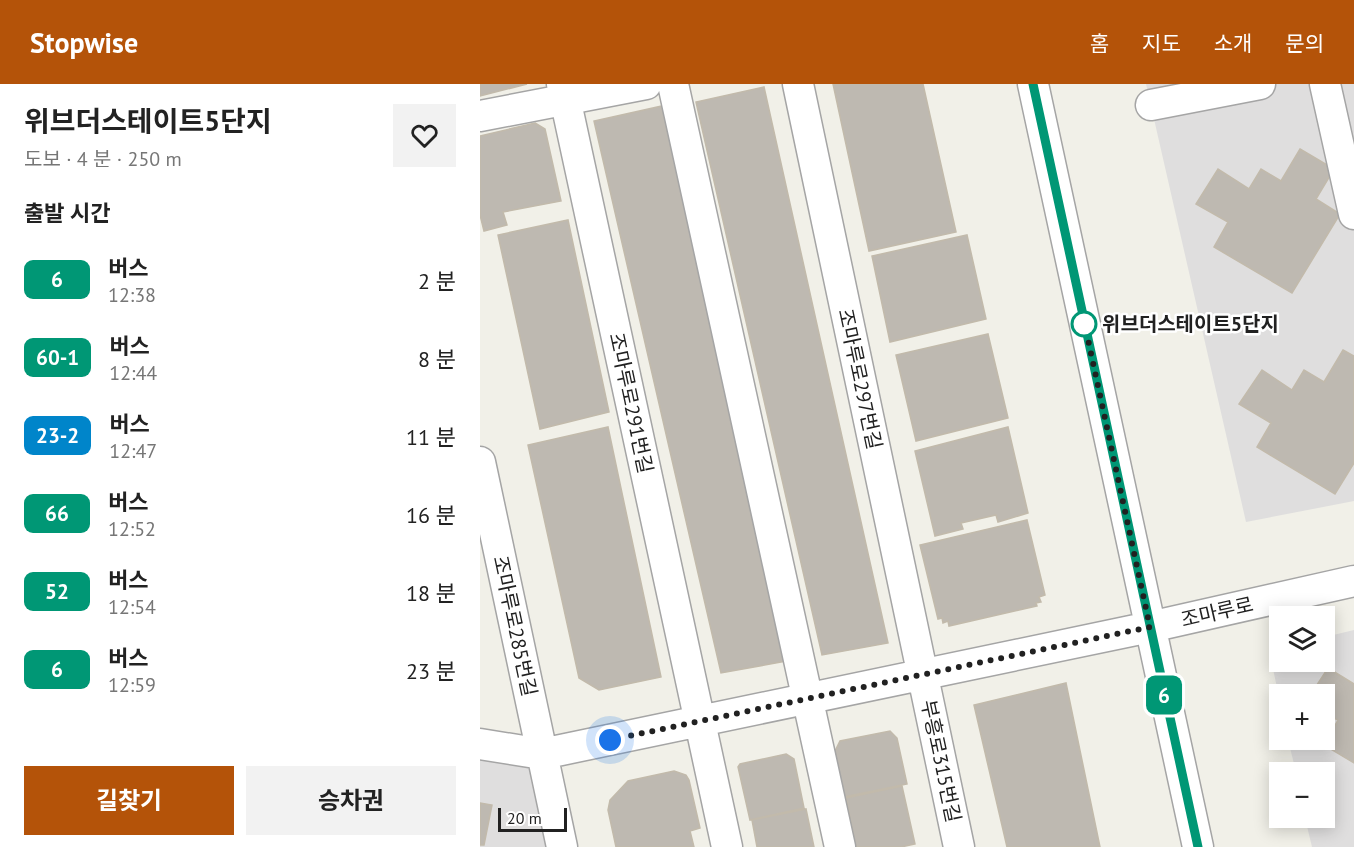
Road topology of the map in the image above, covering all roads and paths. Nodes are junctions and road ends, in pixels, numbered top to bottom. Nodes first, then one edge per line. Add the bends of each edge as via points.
1 (646, 84) edge
2 (673, 84) edge
3 (798, 84) edge
4 (1033, 84) edge
5 (1260, 84) edge
6 (1325, 84) edge
7 (563, 92) edge
8 (1151, 105) dead end
9 (480, 116) edge
10 (1354, 214) edge
11 (480, 462) edge
12 (1354, 581) edge
13 (1150, 627) junction
14 (923, 675) junction
15 (808, 699) junction
16 (700, 721) junction
17 (480, 744) edge
18 (542, 754) junction
19 (562, 847) edge
20 (727, 847) edge
21 (840, 847) edge
22 (959, 847) edge
23 (1198, 847) edge

1 - 7 street
2 - 15 street
3 - 14 street, 조마루로297번길
4 - 13 street
5 - 8 street
6 - 10 street
7 - 9 street
7 - 16 street, 조마루로291번길
11 - 18 street, 조마루로285번길
12 - 13 street, 조마루로
13 - 14 street, 조마루로
13 - 23 street
14 - 15 street, 조마루로
14 - 22 street, 부흥로315번길
15 - 16 street, 조마루로
15 - 21 street
16 - 18 street, 조마루로
16 - 20 street, 조마루로291번길
17 - 18 street, 조마루로
18 - 19 street, 조마루로285번길

